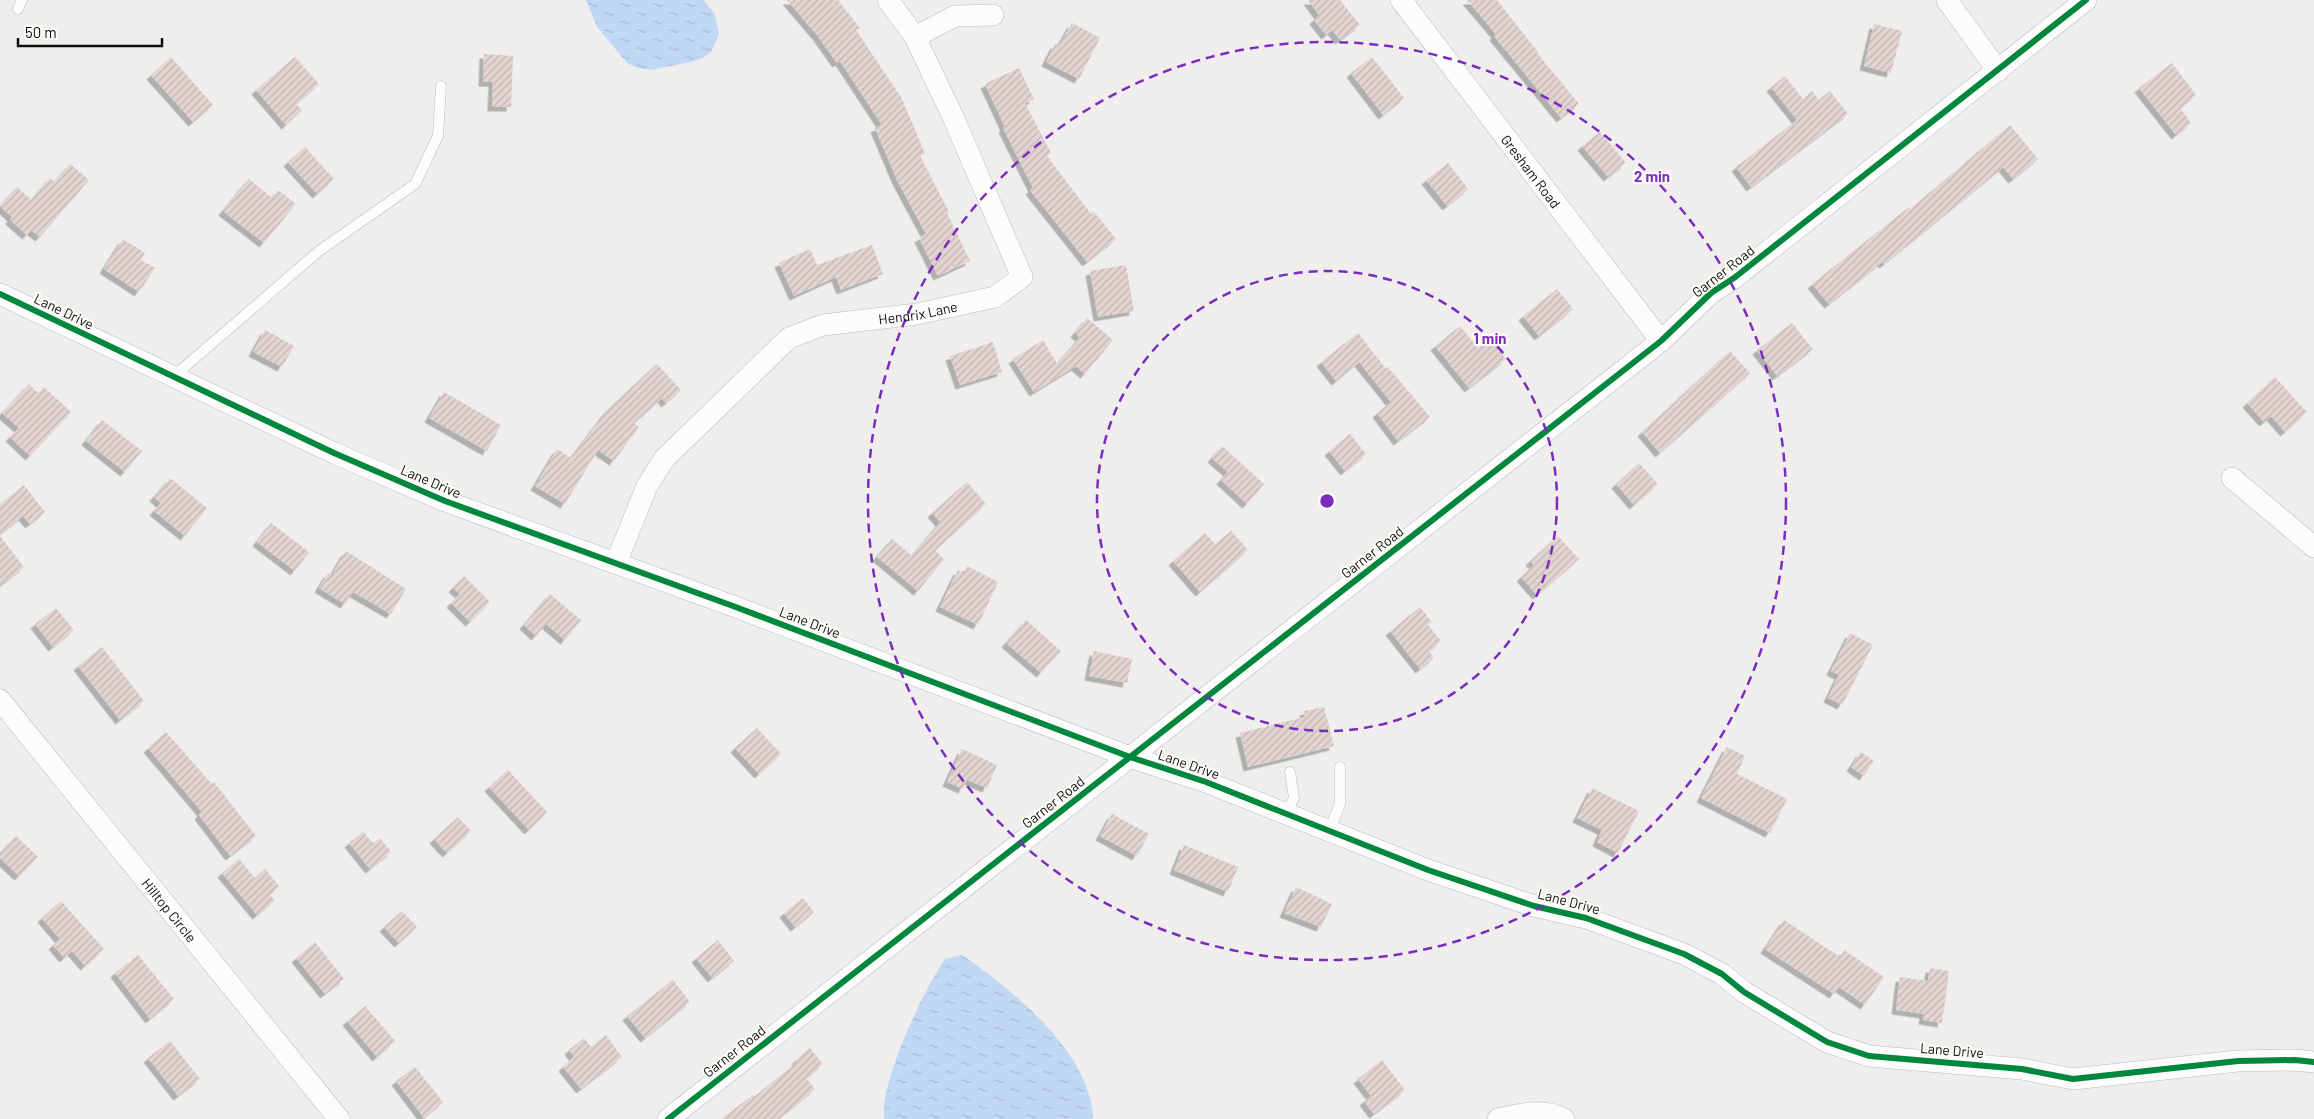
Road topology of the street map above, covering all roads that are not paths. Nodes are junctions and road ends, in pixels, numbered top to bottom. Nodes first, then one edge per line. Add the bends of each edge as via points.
1 (888, 0) edge
2 (1401, 0) edge
3 (1947, 0) edge
4 (2086, 0) edge
5 (992, 15) dead end
6 (915, 37) junction
7 (1998, 71) junction
8 (441, 86) dead end
9 (0, 294) edge
10 (1661, 341) junction
11 (173, 377) junction
12 (2232, 478) dead end
13 (2314, 547) edge
14 (616, 563) junction
15 (0, 700) edge
16 (1130, 757) junction
17 (1340, 767) dead end
18 (1290, 772) dead end
19 (1286, 813) junction
20 (1330, 831) junction
21 (2314, 1062) edge
22 (338, 1119) edge
23 (668, 1119) edge
24 (1498, 1119) edge
25 (1564, 1119) edge

1 - 6 street, Hendrix Lane
2 - 10 street, Gresham Road
3 - 7 street
4 - 7 street, Garner Road
5 - 6 street via 955,16
6 - 14 street, Hendrix Lane via 1022,277 995,297 917,314 824,325 789,338 664,459 647,486
7 - 10 street, Garner Road via 1711,293
8 - 11 lane via 438,136 415,184 320,251
9 - 11 street, Lane Drive
10 - 16 street, Garner Road
11 - 14 street, Lane Drive via 445,501
12 - 13 street
14 - 16 street, Lane Drive
15 - 22 street, Hilltop Circle
16 - 19 street, Lane Drive
16 - 23 street, Garner Road
17 - 20 lane via 1340,804
18 - 19 lane via 1294,798
19 - 20 street, Lane Drive
20 - 21 street, Lane Drive via 1428,870 1534,906 1586,918 1684,954 1722,974 1752,997 1827,1042 1869,1056 2022,1069 2073,1079 2238,1061
24 - 25 street via 1527,1113 1556,1114

